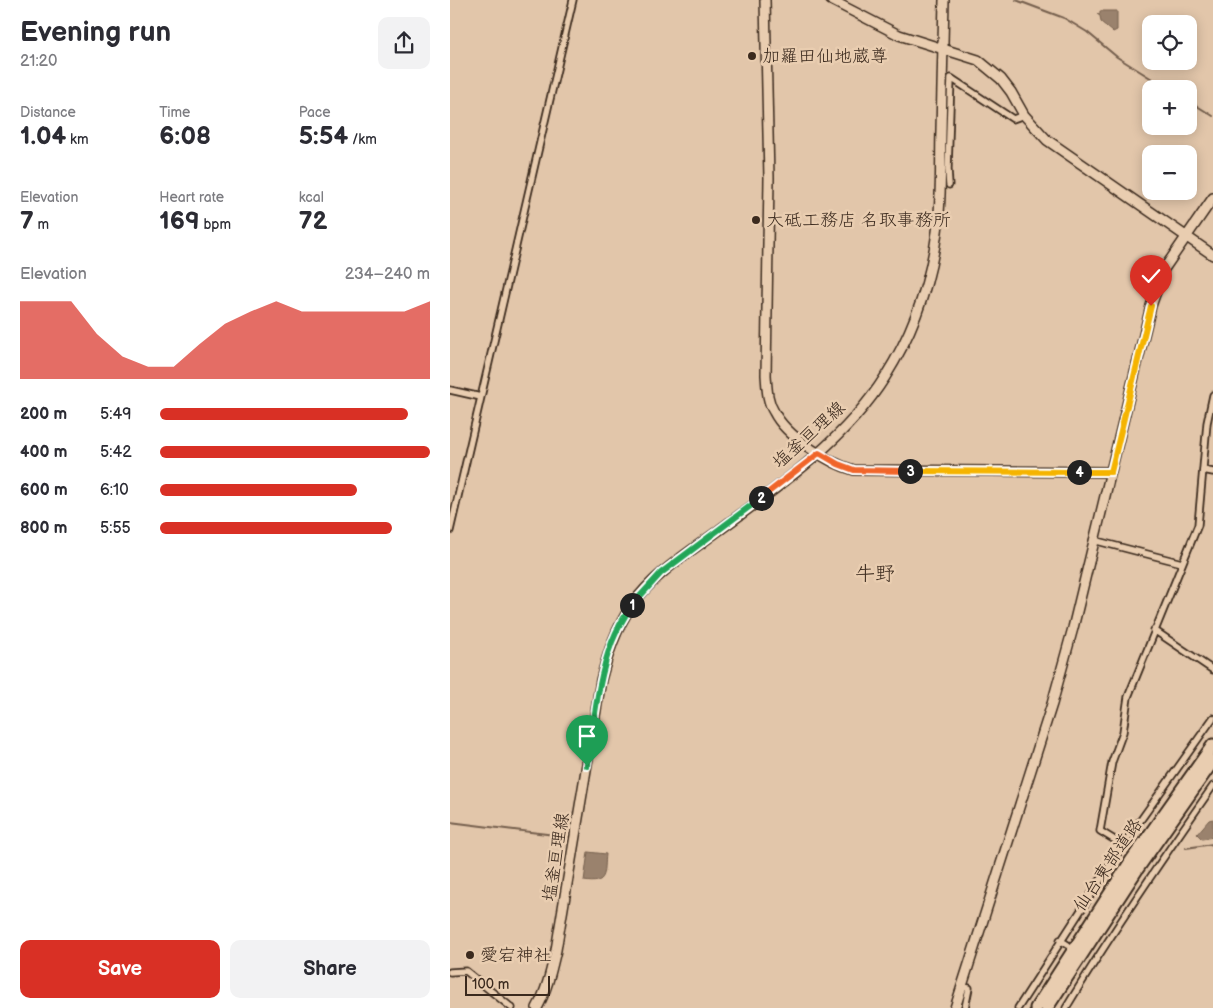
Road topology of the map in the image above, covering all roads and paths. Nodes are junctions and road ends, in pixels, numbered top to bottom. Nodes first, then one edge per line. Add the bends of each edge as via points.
1 (573, 0) edge
2 (765, 0) edge
3 (831, 0) edge
4 (944, 0) edge
5 (943, 48) junction
6 (1024, 115) junction
7 (949, 185) dead end
8 (1213, 198) edge
9 (1186, 237) junction
10 (1213, 255) edge
11 (450, 390) edge
12 (1213, 395) edge
13 (481, 397) junction
14 (819, 453) junction
15 (1203, 470) junction
16 (1111, 472) junction
17 (1213, 472) edge
18 (450, 531) edge
19 (1093, 540) junction
20 (1182, 563) junction
21 (1154, 630) junction
22 (1213, 670) edge
23 (1213, 718) edge
24 (1213, 744) edge
25 (1213, 761) edge
26 (1213, 786) edge
27 (1123, 845) junction
28 (1060, 940) junction
29 (1068, 945) dead end
30 (1088, 957) dead end
31 (1094, 961) junction
32 (450, 972) edge
33 (962, 987) junction
34 (512, 1008) edge
35 (536, 1008) edge
36 (955, 1008) edge
37 (965, 1008) edge
38 (1018, 1008) edge
39 (1036, 1008) edge
40 (1048, 1008) edge
41 (1066, 1008) edge

1 - 13 street
2 - 14 street via 768,396 781,423
3 - 5 street via 899,35
4 - 5 street, 塩釜亘理線
5 - 6 street via 978,60 990,68 1002,78
5 - 14 street, 塩釜亘理線 via 937,231 919,309 885,377 854,419
6 - 7 street via 1013,118 951,78
6 - 9 street via 1052,144
8 - 9 street
9 - 10 street
9 - 16 street via 1164,269 1151,306
11 - 13 street
12 - 15 street
13 - 18 street
14 - 16 street via 845,467 864,470
14 - 35 street, 塩釜亘理線 via 661,573 632,604 621,623 612,641 601,680 556,950 543,997
15 - 17 street
15 - 20 street via 1198,525
16 - 19 street
19 - 20 street
19 - 33 street via 1052,704
20 - 21 street
21 - 22 street
21 - 27 street via 1128,697 1100,831
23 - 27 street
24 - 39 highway, 仙台東部道路 via 1131,861
25 - 40 highway, 仙台東部道路 via 1138,868
26 - 31 street
27 - 28 street
28 - 29 street
28 - 38 street
30 - 31 street
31 - 41 street
32 - 34 street via 466,971
33 - 36 street
33 - 37 street via 969,988

